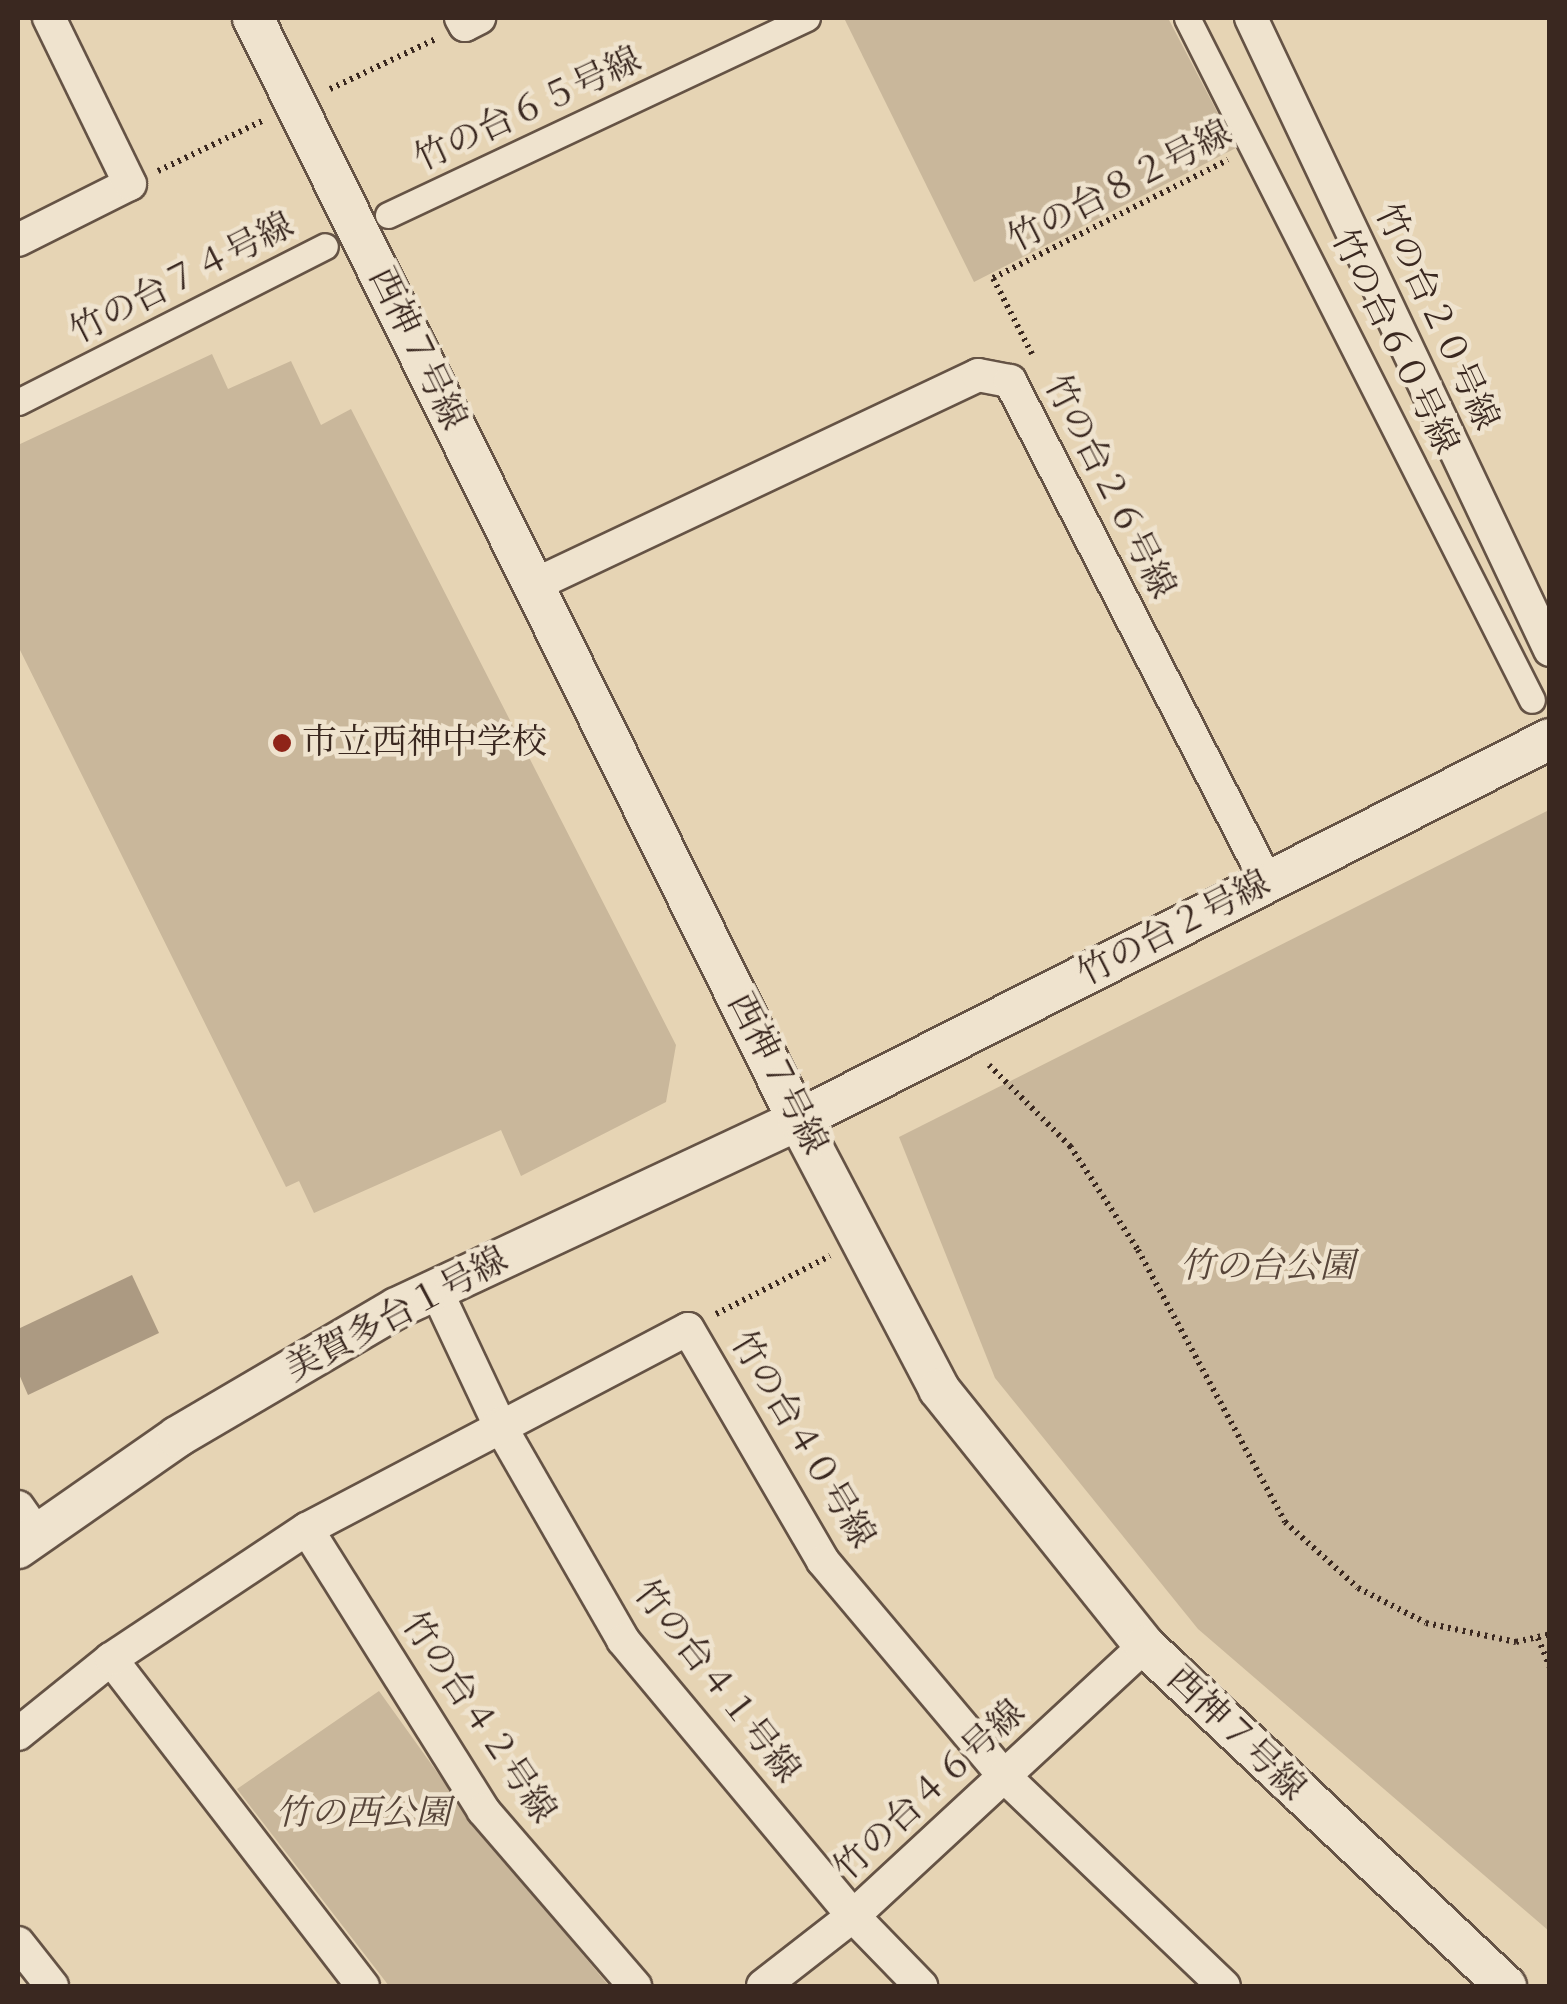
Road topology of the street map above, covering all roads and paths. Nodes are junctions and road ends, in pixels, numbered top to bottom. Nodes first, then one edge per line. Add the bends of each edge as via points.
1 (49, 18) edge
2 (252, 18) edge
3 (807, 18) edge
4 (1187, 18) edge
5 (1251, 18) edge
6 (468, 20) edge
7 (296, 104) junction
8 (1257, 145) junction
9 (130, 184) junction
10 (388, 215) dead end
11 (18, 240) edge
12 (325, 246) dead end
13 (1042, 373) dead end
14 (18, 402) edge
15 (534, 585) junction
16 (1550, 650) edge
17 (1532, 700) dead end
18 (1550, 739) edge
19 (1267, 882) junction
20 (956, 1040) junction
21 (798, 1120) junction
22 (861, 1240) junction
23 (436, 1290) junction
24 (688, 1329) junction
25 (499, 1424) junction
26 (307, 1529) junction
27 (24, 1530) edge
28 (1550, 1634) edge
29 (1538, 1638) junction
30 (1145, 1646) junction
31 (111, 1659) junction
32 (1550, 1668) edge
33 (18, 1734) edge
34 (1004, 1776) junction
35 (853, 1916) junction
36 (18, 1943) edge
37 (52, 1986) edge
38 (363, 1986) edge
39 (635, 1986) edge
40 (764, 1986) edge
41 (921, 1986) edge
42 (1224, 1986) edge
43 (1506, 1986) edge

1 - 9 street
2 - 7 street, 西神７号線
3 - 10 street, 竹の台６５号線
4 - 8 street, 竹の台６０号線
5 - 16 street, 竹の台２０号線
6 - 7 path
7 - 9 path
7 - 15 street, 西神７号線
8 - 13 path, 竹の台８２号線 via 993,278
8 - 17 street, 竹の台６０号線
9 - 11 street
12 - 14 street, 竹の台７４号線
15 - 19 street, 竹の台２６号線 via 978,375 1010,381
15 - 21 street, 西神７号線
18 - 19 street, 竹の台２号線
19 - 20 street, 竹の台２号線
20 - 21 street, 竹の台２号線
20 - 29 path via 981,1056 1070,1146 1138,1250 1285,1522 1358,1588 1426,1624 1516,1642
21 - 22 street, 西神７号線
21 - 23 street, 美賀多台１号線
22 - 24 path
22 - 30 street, 西神７号線 via 939,1389
23 - 25 street, 竹の台４１号線
23 - 27 street, 美賀多台１号線
24 - 25 street, 竹の台４０号線
24 - 34 street, 竹の台４０号線 via 823,1561
25 - 26 street, 竹の台４０号線
25 - 35 street, 竹の台４１号線 via 623,1640
26 - 31 street, 竹の台４０号線
26 - 39 street, 竹の台４２号線 via 483,1810
28 - 29 path
29 - 32 path
30 - 34 street, 竹の台４６号線
30 - 43 street, 西神７号線
31 - 33 street, 竹の台４０号線
31 - 38 street
34 - 35 street, 竹の台４６号線
34 - 42 street, 竹の台４０号線
35 - 40 street, 竹の台４６号線
35 - 41 street, 竹の台４１号線
36 - 37 street

